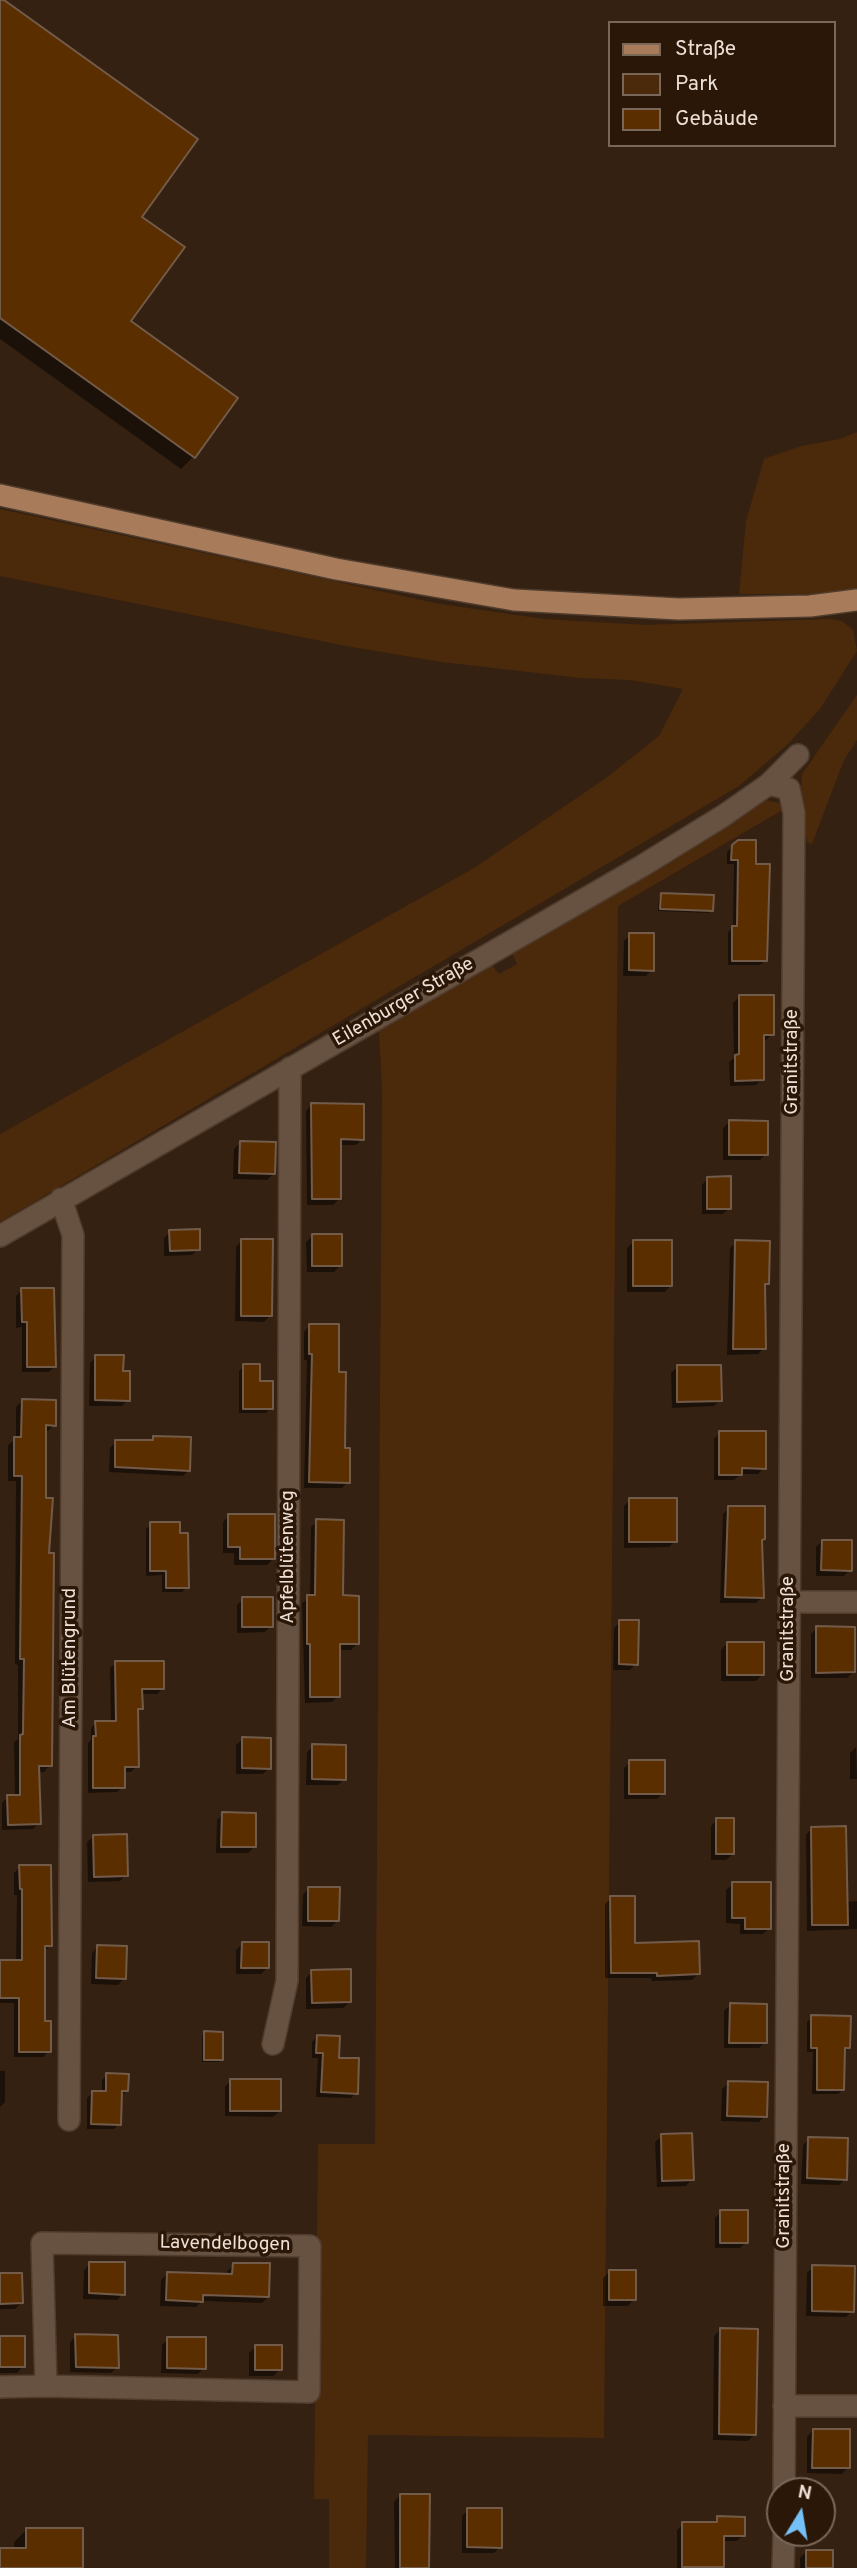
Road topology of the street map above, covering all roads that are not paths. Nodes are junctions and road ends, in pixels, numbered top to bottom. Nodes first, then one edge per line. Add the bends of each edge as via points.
1 (0, 495) edge
2 (857, 600) edge
3 (798, 755) dead end
4 (769, 784) junction
5 (290, 1068) junction
6 (61, 1199) junction
7 (0, 1236) edge
8 (789, 1602) junction
9 (857, 1602) edge
10 (273, 2044) dead end
11 (69, 2120) dead end
12 (46, 2386) junction
13 (0, 2387) edge
14 (784, 2406) junction
15 (857, 2406) edge
16 (784, 2477) edge
17 (784, 2547) edge
18 (783, 2568) edge

1 - 2 main road via 336,569 514,600 679,608 810,606
3 - 4 street, Eilenburger Straße
4 - 5 street, Eilenburger Straße via 642,866
4 - 8 street, Granitstraße via 789,789 794,813
5 - 6 street, Eilenburger Straße
5 - 10 street, Apfelblütenweg via 287,1981
6 - 7 street, Eilenburger Straße
6 - 11 street, Am Blütengrund via 73,1235
8 - 9 street
8 - 14 street, Granitstraße
12 - 12 street, Lavendelbogen via 309,2392 310,2246 42,2243
12 - 13 street, Lavendelbogen
14 - 15 street
14 - 16 street, Granitstraße
17 - 18 street

